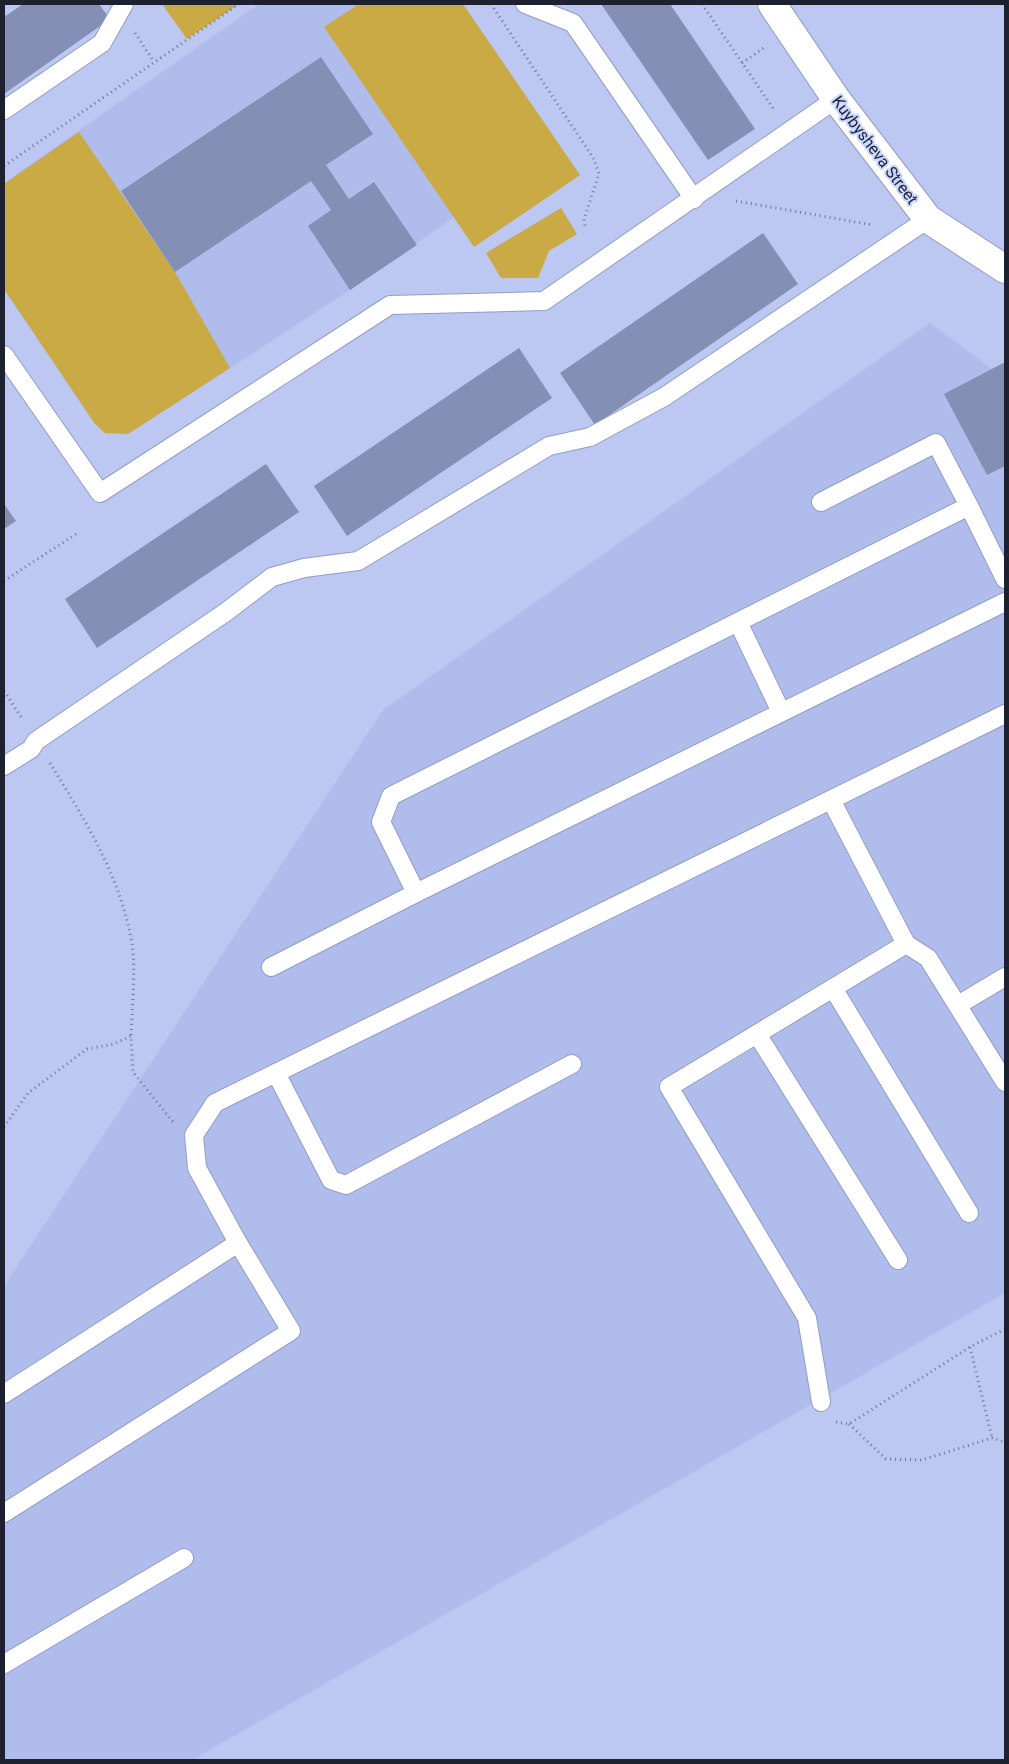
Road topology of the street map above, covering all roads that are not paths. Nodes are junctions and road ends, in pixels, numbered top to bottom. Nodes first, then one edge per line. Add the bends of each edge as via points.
1 (124, 4) edge
2 (525, 4) edge
3 (772, 4) edge
4 (836, 99) junction
5 (4, 110) edge
6 (694, 199) junction
7 (928, 219) junction
8 (1005, 269) edge
9 (4, 355) edge
10 (820, 502) dead end
11 (969, 506) junction
12 (1005, 579) edge
13 (1005, 602) edge
14 (738, 622) junction
15 (781, 712) junction
16 (1005, 714) edge
17 (4, 766) edge
18 (831, 800) junction
19 (416, 893) junction
20 (906, 944) junction
21 (271, 967) dead end
22 (1005, 977) edge
23 (833, 988) junction
24 (958, 1005) junction
25 (757, 1034) junction
26 (572, 1064) dead end
27 (276, 1073) junction
28 (1005, 1082) edge
29 (969, 1214) dead end
30 (238, 1243) junction
31 (898, 1260) dead end
32 (4, 1394) edge
33 (821, 1402) road end
34 (4, 1513) edge
35 (184, 1558) dead end
36 (4, 1664) edge

1 - 5 lane via 102,43
2 - 6 lane via 573,23
3 - 4 street, Kuybysheva Street
4 - 6 lane
4 - 7 street, Kuybysheva Street
6 - 9 lane via 544,301 390,305 100,493
7 - 8 street, Kuybysheva Street
7 - 17 lane via 664,397 623,420 590,438 549,446 358,561 304,568 272,577
10 - 11 lane via 936,443
11 - 12 lane
11 - 14 lane
13 - 15 lane
14 - 15 lane
14 - 19 lane via 391,796 381,822
15 - 19 lane
16 - 18 lane
18 - 20 lane
18 - 27 lane
19 - 21 lane
20 - 23 lane
20 - 24 lane via 928,958
22 - 24 lane
23 - 25 lane
23 - 29 lane
24 - 28 lane
25 - 31 lane
25 - 33 lane via 669,1087 807,1318
26 - 27 lane via 346,1185 331,1180
27 - 30 lane via 215,1103 194,1136 197,1168
30 - 32 lane
30 - 34 lane via 291,1331
35 - 36 lane

